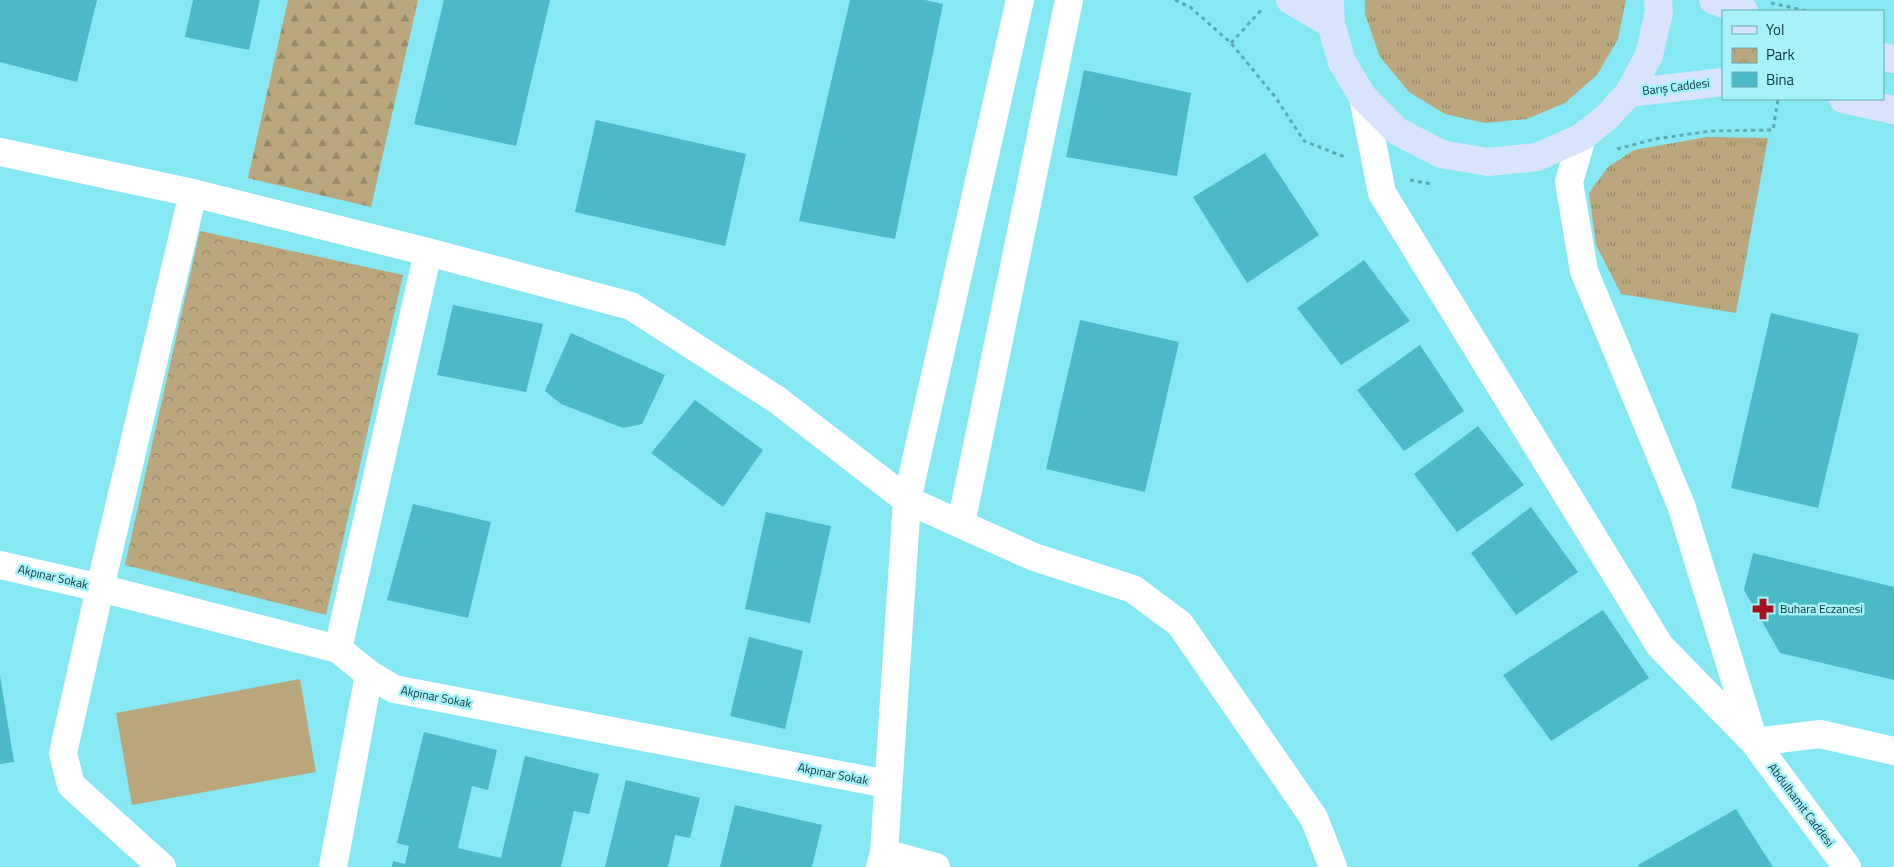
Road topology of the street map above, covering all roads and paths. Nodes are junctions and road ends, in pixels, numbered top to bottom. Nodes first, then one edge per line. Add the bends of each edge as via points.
1 (1020, 0) edge
2 (1069, 0) edge
3 (1175, 0) edge
4 (1290, 0) edge
5 (1658, 0) edge
6 (1713, 0) edge
7 (1762, 1) edge
8 (1264, 7) dead end
9 (1741, 10) edge
10 (1802, 10) edge
11 (1331, 12) edge
12 (1722, 82) edge
13 (1629, 93) junction
14 (1363, 97) junction
15 (1848, 100) edge
16 (1894, 110) edge
17 (1582, 137) junction
18 (0, 152) edge
19 (193, 193) junction
20 (428, 252) junction
21 (907, 500) junction
22 (962, 524) junction
23 (0, 565) edge
24 (100, 588) junction
25 (338, 649) junction
26 (369, 674) junction
27 (1754, 742) junction
28 (1894, 751) edge
29 (887, 784) junction
30 (882, 860) edge
31 (162, 867) edge
32 (333, 867) edge
33 (936, 867) edge
34 (1333, 867) edge
35 (1847, 867) edge

1 - 21 street
2 - 22 street
3 - 8 path via 1190,7 1231,43
4 - 11 main road
5 - 13 main road via 1659,12 1649,55
6 - 9 main road
7 - 10 path
11 - 14 main road via 1342,62
12 - 13 main road, Barış Caddesi
13 - 17 main road
14 - 17 main road via 1397,131 1441,154 1479,161 1537,157
14 - 27 street via 1382,193 1660,646
15 - 16 main road
17 - 27 street via 1569,182 1584,271 1681,505
18 - 19 street
19 - 20 street
19 - 24 street
20 - 21 street via 631,306 776,399
20 - 25 street
21 - 22 street
21 - 29 street
22 - 34 street via 1034,556 1133,589 1180,624 1314,818
23 - 24 street, Akpınar Sokak
24 - 25 street, Akpınar Sokak
24 - 31 street via 63,753 71,785
25 - 26 street, Akpınar Sokak
26 - 29 street, Akpınar Sokak via 394,688
26 - 32 street
27 - 28 street via 1820,734
27 - 35 street, Abdulhamit Caddesi
29 - 30 street
30 - 33 street

